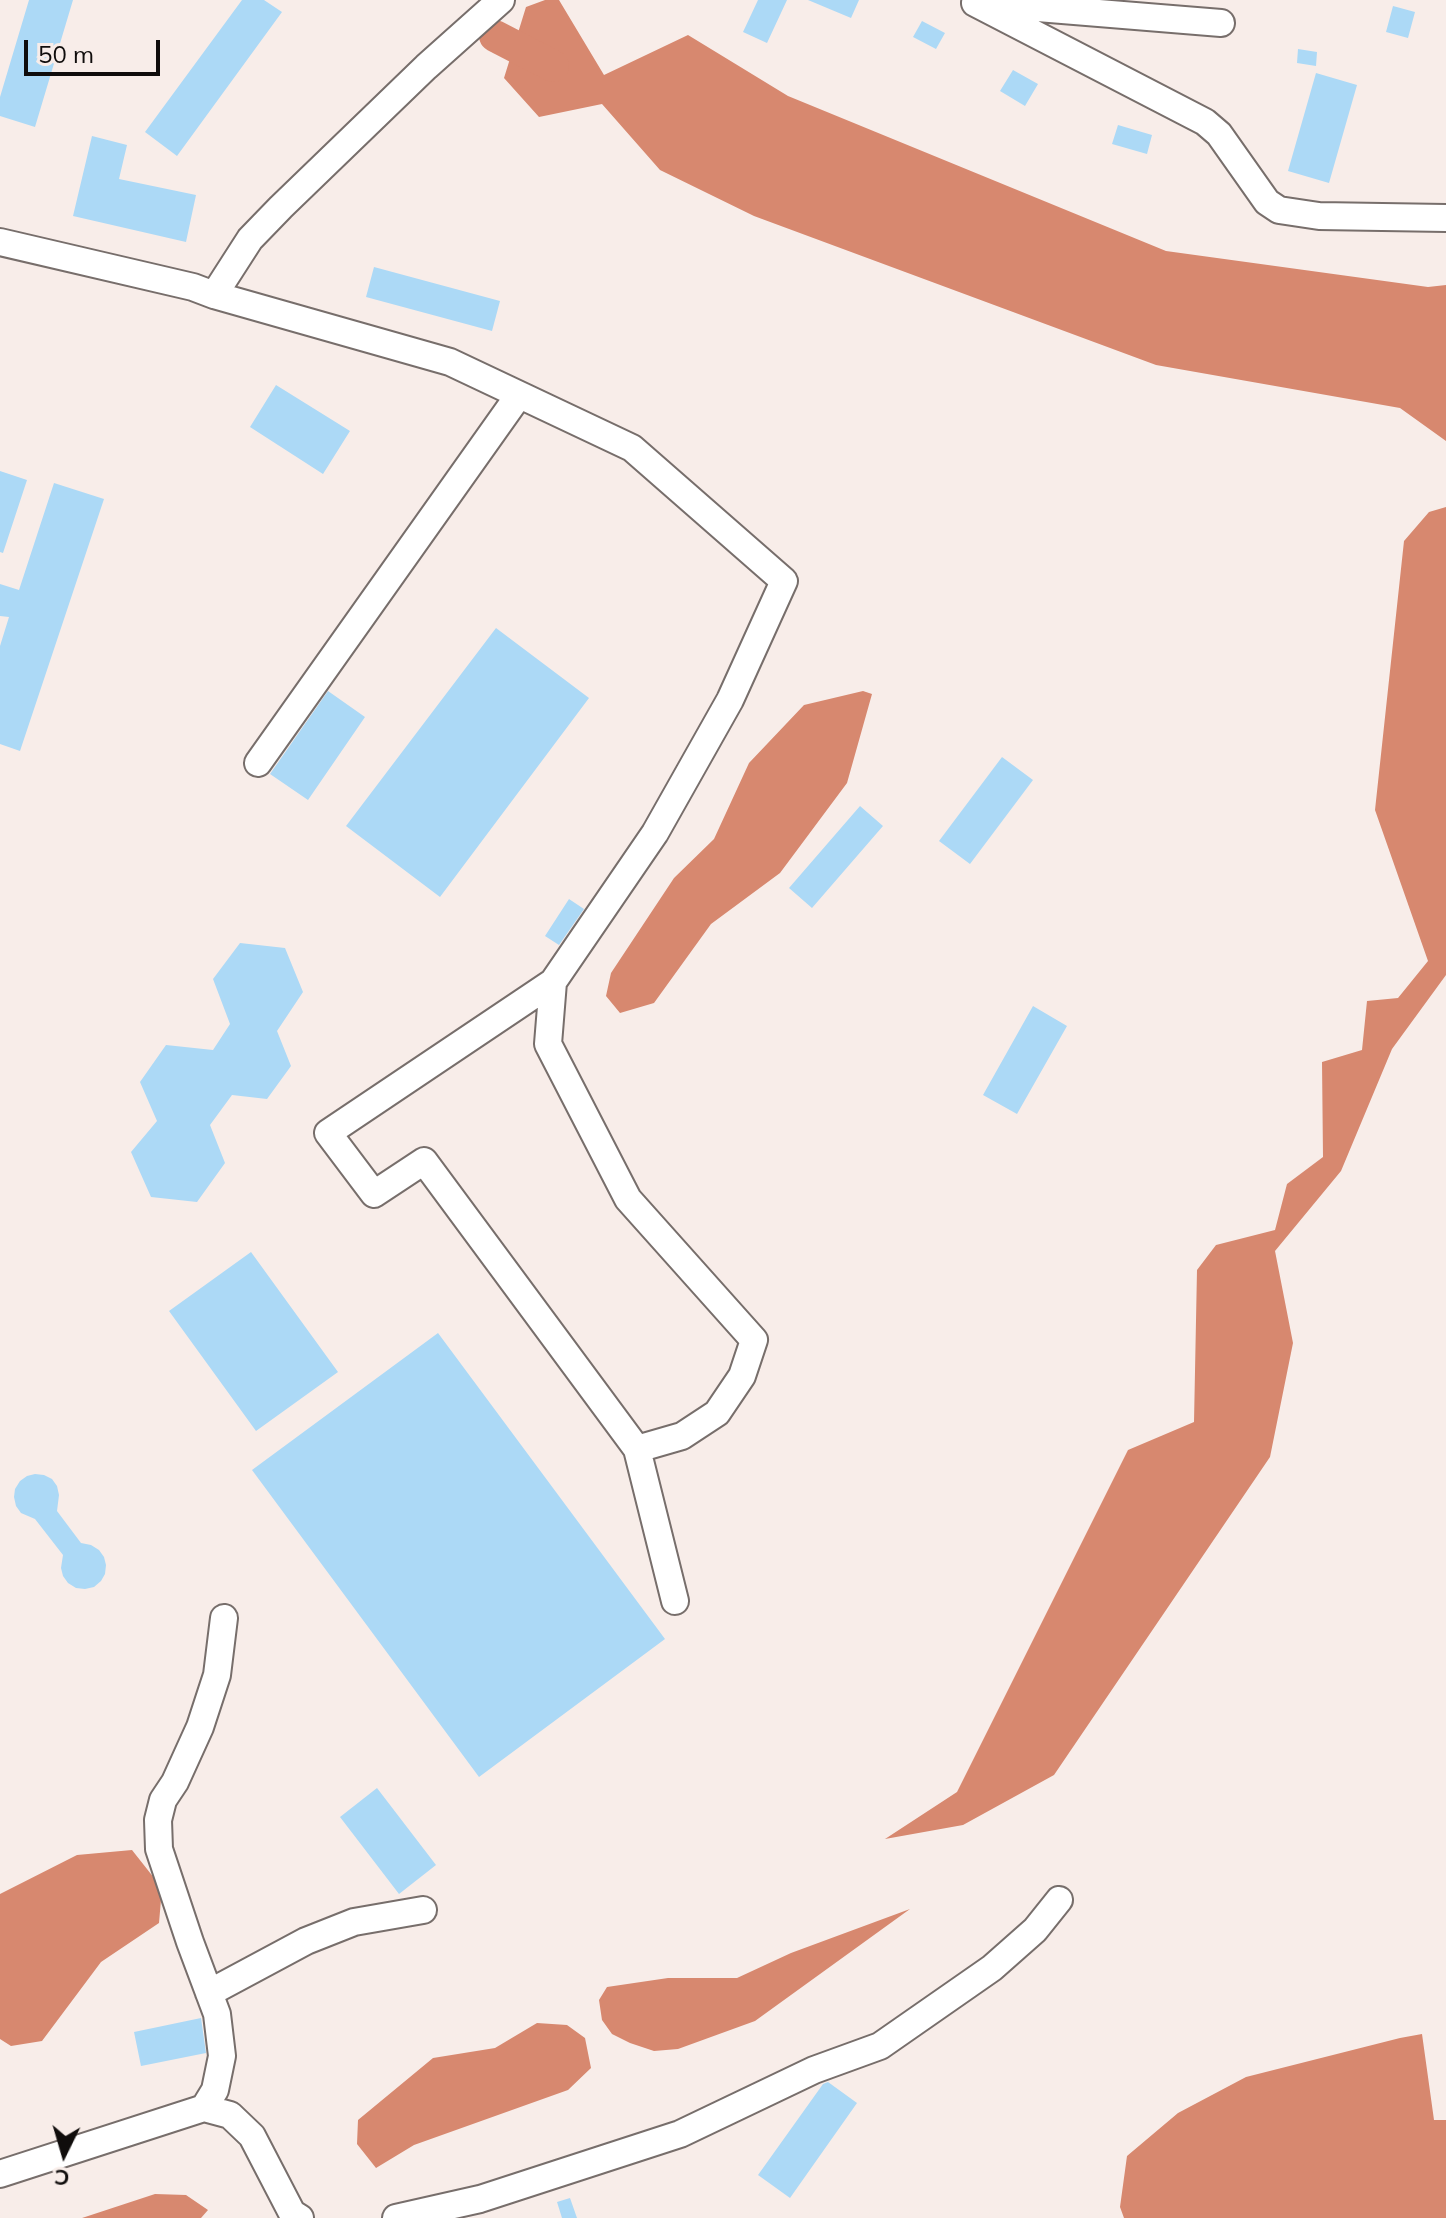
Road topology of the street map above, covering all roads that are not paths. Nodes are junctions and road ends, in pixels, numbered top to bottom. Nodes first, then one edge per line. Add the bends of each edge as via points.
1 (501, 0) edge
2 (970, 2) edge
3 (1221, 23) dead end
4 (1446, 218) edge
5 (0, 242) edge
6 (214, 295) junction
7 (519, 395) junction
8 (258, 763) dead end
9 (553, 982) junction
10 (637, 1449) junction
11 (675, 1601) dead end
12 (224, 1618) dead end
13 (1059, 1900) dead end
14 (423, 1910) dead end
15 (209, 1993) junction
16 (204, 2108) junction
17 (0, 2174) edge
18 (484, 2208) edge
19 (300, 2218) edge
20 (396, 2218) edge

1 - 6 street via 281,207 250,239
2 - 3 street
2 - 4 street via 1205,122 1267,202 1279,210 1319,216
5 - 6 street
6 - 7 street via 450,362
7 - 8 street
7 - 9 street via 632,448 784,581 730,700 655,833
9 - 10 street via 548,1044 628,1199 754,1340 742,1376 717,1413 682,1436
9 - 10 street via 328,1133 374,1194 424,1161
10 - 11 street
12 - 15 street via 217,1675 158,1820 159,1849
13 - 18 street via 992,1968 880,2046 814,2070 680,2134
14 - 15 street via 354,1922 306,1941
15 - 16 street via 222,2056 215,2090
16 - 17 street
16 - 19 street via 230,2115 252,2136 292,2213
18 - 20 street

